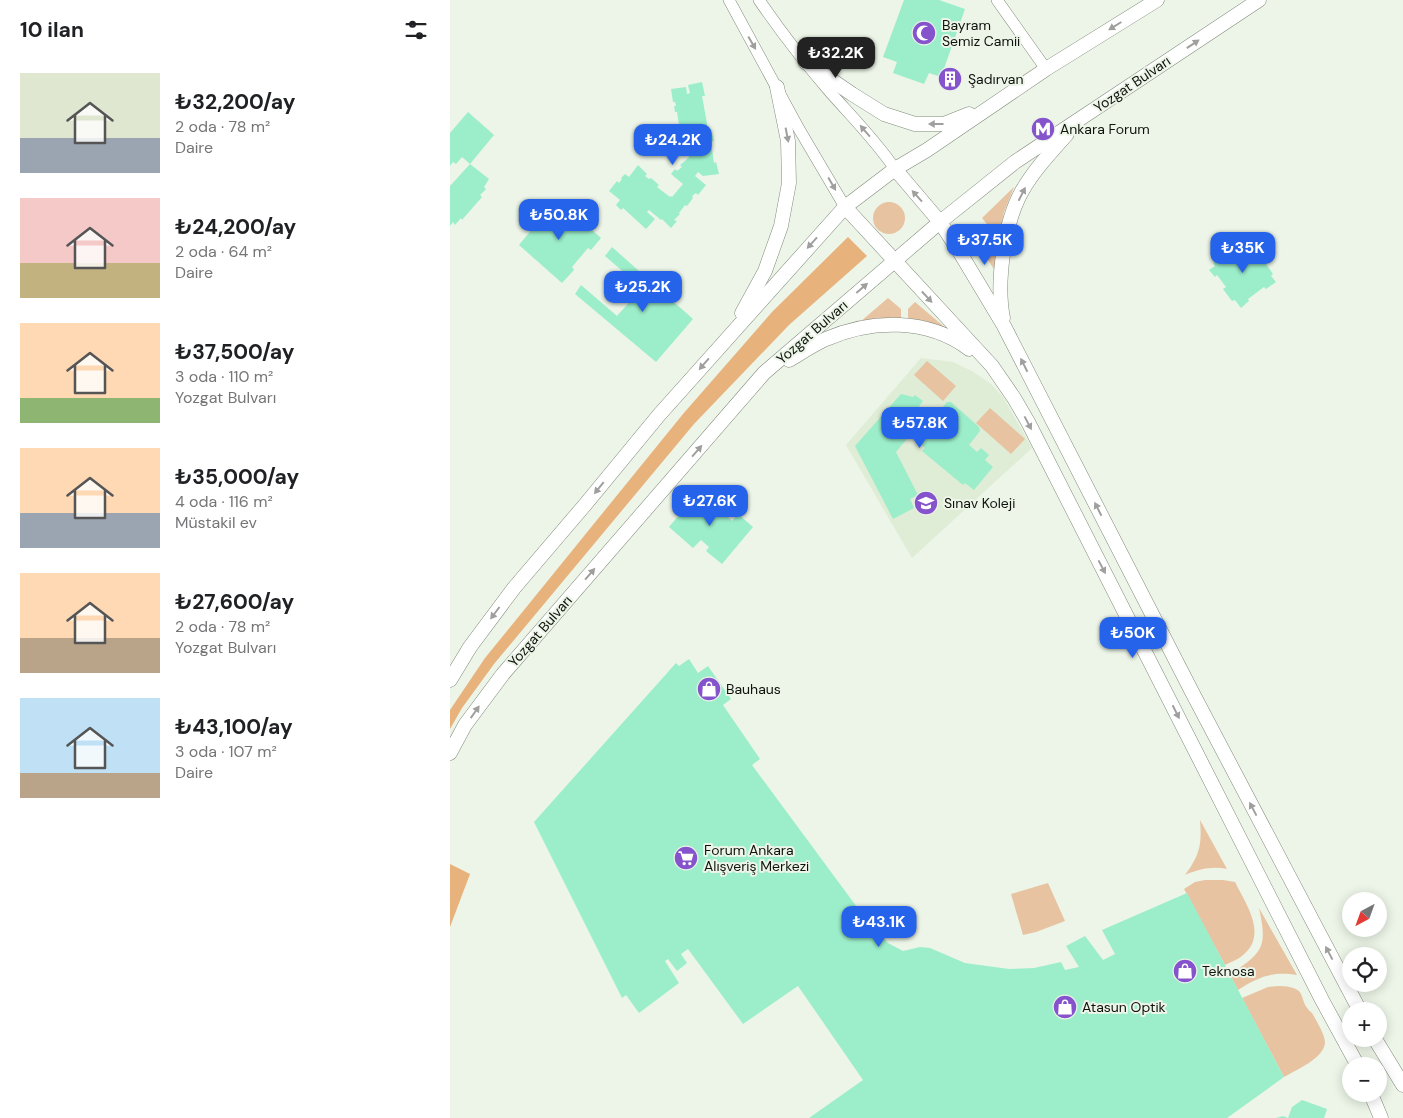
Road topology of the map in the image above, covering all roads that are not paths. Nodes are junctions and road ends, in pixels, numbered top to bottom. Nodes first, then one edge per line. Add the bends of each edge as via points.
1 (729, 0) edge
2 (759, 0) edge
3 (997, 0) edge
4 (1157, 0) edge
5 (1258, 0) edge
6 (805, 62) junction
7 (1046, 69) junction
8 (777, 87) junction
9 (997, 102) junction
10 (1079, 119) junction
11 (895, 169) junction
12 (845, 207) junction
13 (940, 222) junction
14 (894, 261) junction
15 (1004, 326) junction
16 (728, 337) junction
17 (992, 366) junction
18 (764, 373) junction
19 (450, 680) edge
20 (450, 753) edge
21 (1355, 1002) edge
22 (1380, 1047) edge
23 (1353, 1057) edge
24 (1403, 1085) edge
25 (1374, 1102) edge
26 (1381, 1118) edge

1 -> 8 street
2 - 6 street
3 - 7 street
4 -> 7 main road
10 -> 5 main road, Yozgat Bulvarı
9 -> 6 main road via 944,124 915,124 884,114
11 -> 6 street
7 - 9 main road
8 -> 12 street
8 -> 16 main road via 788,141 788,183 781,226 765,272
9 - 11 main road
10 - 13 main road, Yozgat Bulvarı via 1015,162
15 -> 10 main road via 1000,292 1006,236 1021,192 1042,161
11 - 12 main road
13 -> 11 main road
12 - 14 main road
12 -> 16 main road
13 - 14 main road, Yozgat Bulvarı
13 - 15 main road
14 -> 17 main road
18 -> 14 main road, Yozgat Bulvarı
21 -> 15 main road
16 -> 19 main road via 514,588
17 - 18 main road via 943,333 918,326 892,324 871,326 826,339
17 -> 23 main road via 1028,422
20 -> 18 main road, Yozgat Bulvarı via 503,674
22 - 24 main road
25 - 26 main road

